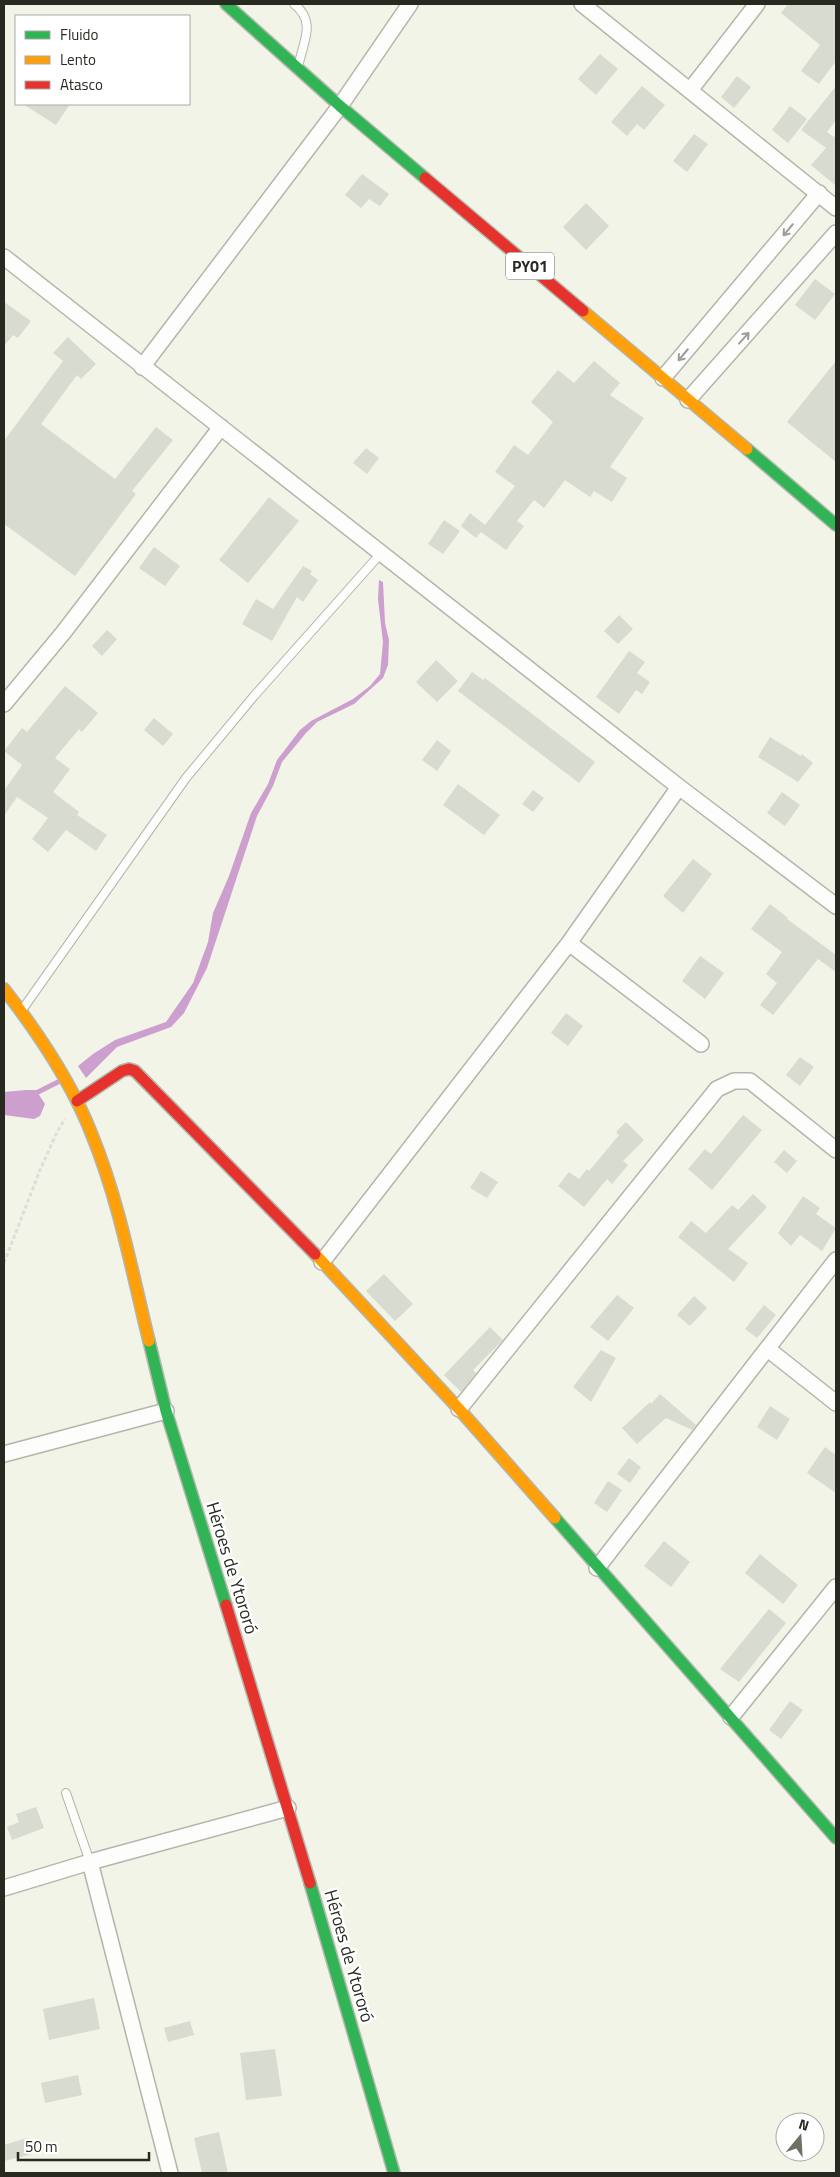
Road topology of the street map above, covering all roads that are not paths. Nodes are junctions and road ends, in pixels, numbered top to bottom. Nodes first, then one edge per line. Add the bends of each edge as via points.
1 (226, 4) edge
2 (294, 4) edge
3 (410, 4) edge
4 (582, 4) edge
5 (756, 4) edge
6 (297, 69) junction
7 (691, 89) junction
8 (340, 106) junction
9 (819, 193) junction
10 (836, 208) edge
11 (836, 233) edge
12 (4, 257) edge
13 (142, 367) junction
14 (663, 378) junction
15 (688, 400) junction
16 (221, 427) junction
17 (836, 525) edge
18 (382, 552) junction
19 (4, 704) edge
20 (680, 787) junction
21 (836, 906) edge
22 (569, 943) junction
23 (4, 989) edge
24 (21, 1011) junction
25 (701, 1044) dead end
26 (77, 1101) junction
27 (836, 1150) edge
28 (836, 1260) edge
29 (322, 1262) junction
30 (768, 1350) junction
31 (836, 1404) edge
32 (459, 1409) junction
33 (166, 1411) junction
34 (4, 1454) edge
35 (597, 1568) junction
36 (836, 1587) edge
37 (731, 1716) junction
38 (66, 1792) dead end
39 (288, 1808) junction
40 (836, 1838) edge
41 (90, 1862) junction
42 (4, 1888) edge
43 (170, 2173) edge
44 (394, 2173) edge

1 - 6 main road, PY01
2 - 6 lane via 306,16 308,27
3 - 8 street
4 - 7 street
5 - 7 street
6 - 8 main road, PY01
7 - 9 street
8 - 13 street
8 - 14 main road, PY01
9 - 10 street
9 -> 14 street
15 -> 11 street
12 - 13 street
13 - 16 street
14 - 15 main road, PY01
15 - 17 main road, PY01
16 - 18 street
16 - 19 street via 69,626
18 - 20 street
18 - 24 lane via 186,778
20 - 21 street
20 - 22 street
22 - 25 street
22 - 29 street
23 - 24 main road, Héroes de Ytororó
24 - 26 main road, Héroes de Ytororó
26 - 29 main road via 122,1071 135,1071
26 - 33 main road, Héroes de Ytororó via 110,1184
27 - 32 street via 750,1081 734,1080 717,1089
28 - 30 street
29 - 32 main road
30 - 31 street
30 - 35 street
32 - 35 main road
33 - 34 street
33 - 39 main road, Héroes de Ytororó
35 - 37 main road
36 - 37 street
37 - 40 main road
38 - 41 lane
39 - 41 street
39 - 44 main road, Héroes de Ytororó
41 - 42 street
41 - 43 street

